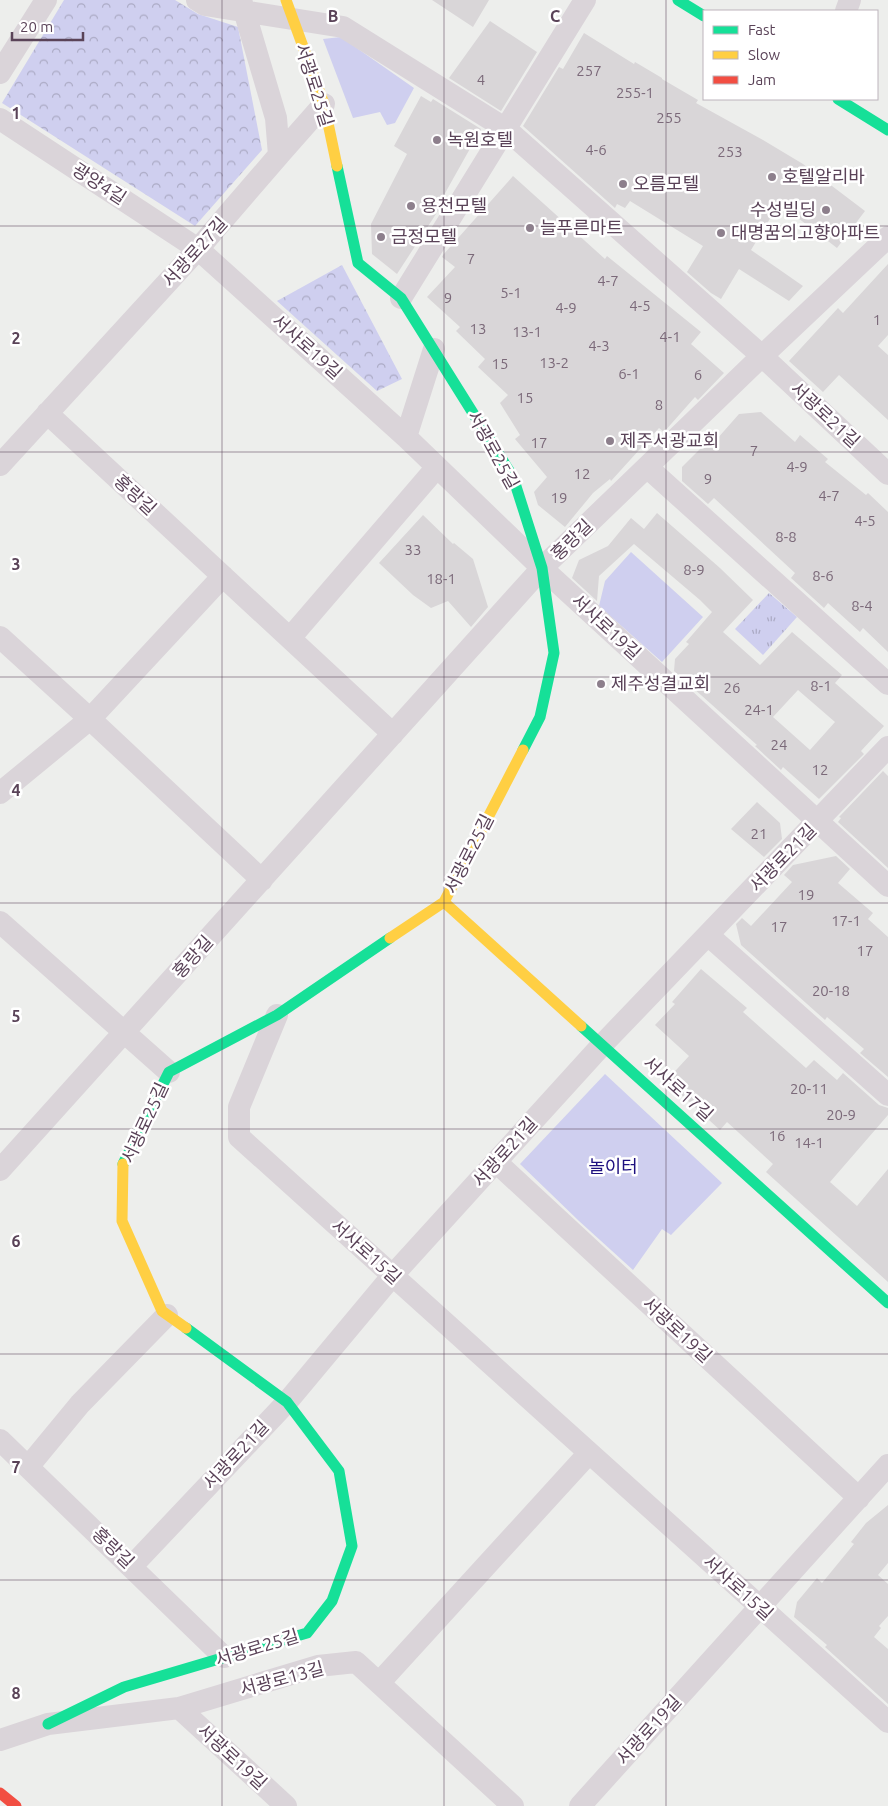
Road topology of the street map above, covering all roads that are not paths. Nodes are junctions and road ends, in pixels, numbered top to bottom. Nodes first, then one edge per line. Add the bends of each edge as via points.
1 (46, 0) edge
2 (197, 0) edge
3 (585, 0) edge
4 (678, 0) edge
5 (243, 6) edge
6 (289, 9) edge
7 (703, 15) edge
8 (0, 74) edge
9 (840, 100) edge
10 (324, 104) junction
11 (0, 119) edge
12 (506, 128) junction
13 (888, 130) edge
14 (279, 155) junction
15 (888, 238) edge
16 (198, 249) junction
17 (401, 298) junction
18 (434, 349) junction
19 (762, 356) junction
20 (47, 414) junction
21 (406, 437) junction
22 (0, 464) edge
23 (437, 467) junction
24 (647, 467) junction
25 (888, 474) edge
26 (542, 568) junction
27 (223, 576) junction
28 (0, 637) edge
29 (290, 638) junction
30 (888, 684) edge
31 (90, 719) junction
32 (393, 734) junction
33 (888, 747) edge
34 (0, 793) edge
35 (818, 822) junction
36 (262, 880) junction
37 (888, 886) edge
38 (444, 902) junction
39 (0, 922) edge
40 (708, 935) junction
41 (277, 1016) junction
42 (125, 1033) junction
43 (602, 1045) junction
44 (169, 1072) junction
45 (888, 1095) edge
46 (496, 1162) junction
47 (2, 1166) edge
48 (393, 1276) junction
49 (888, 1303) edge
50 (167, 1314) junction
51 (287, 1402) junction
52 (0, 1440) edge
53 (589, 1453) junction
54 (888, 1465) edge
55 (28, 1467) junction
56 (859, 1498) junction
57 (132, 1566) junction
58 (760, 1607) junction
59 (307, 1632) junction
60 (224, 1657) junction
61 (318, 1666) junction
62 (379, 1684) junction
63 (179, 1708) junction
64 (888, 1722) edge
65 (48, 1724) junction
66 (0, 1740) edge
67 (0, 1793) edge
68 (16, 1806) edge
69 (286, 1806) edge
70 (513, 1806) edge
71 (580, 1806) edge

1 - 8 street
2 - 5 street via 206,5
3 - 12 street
4 - 7 street
5 - 6 street
5 - 14 street via 276,118
6 - 10 street, 서광로25길
6 - 12 street via 343,27
9 - 13 street
10 - 14 street, 서광로27길
10 - 17 street, 서광로25길 via 358,263
11 - 16 street, 광양4길
12 - 17 street
12 - 19 street
14 - 16 street, 서광로27길
15 - 19 street, 홍랑길
16 - 20 street, 서광로27길
16 - 21 street, 서사로19길
17 - 18 street, 서광로25길
18 - 21 street
18 - 26 street, 서광로25길 via 513,476
19 - 24 street, 홍랑길
19 - 25 street, 서광로21길
20 - 22 street, 서광로27길
20 - 27 street, 홍랑길
21 - 23 street, 서사로19길
23 - 26 street, 서사로19길
23 - 29 street
24 - 26 street, 홍랑길
24 - 30 street
26 - 32 street, 홍랑길
26 - 35 street, 서사로19길
26 - 38 street, 서광로25길 via 554,653 540,717
27 - 29 street, 홍랑길
27 - 31 street
28 - 31 street
29 - 32 street, 홍랑길
31 - 34 street
31 - 36 street
32 - 36 street, 홍랑길
33 - 35 street, 서광로21길
35 - 37 street, 서사로19길
35 - 40 street, 서광로21길
36 - 42 street, 홍랑길
38 - 41 street, 서광로25길
38 - 43 street, 서사로17길
39 - 42 street
40 - 43 street, 서광로21길
40 - 45 street
41 - 44 street, 서광로25길
41 - 48 street, 서사로15길 via 239,1107 239,1137
42 - 44 street
42 - 47 street, 홍랑길
43 - 46 street, 서광로21길
43 - 49 street, 서사로17길
44 - 50 street, 서광로25길 via 123,1162 122,1221 162,1311
46 - 48 street, 서광로21길
46 - 56 street, 서광로19길
48 - 51 street, 서광로21길
48 - 53 street, 서사로15길
50 - 51 street, 서광로25길
50 - 55 street via 80,1404
51 - 57 street, 서광로21길
51 - 59 street, 서광로25길 via 339,1471 352,1546 332,1601
52 - 55 street, 홍랑길
53 - 58 street, 서사로15길
53 - 62 street
54 - 56 street, 서광로19길
55 - 57 street, 홍랑길
56 - 58 street, 서광로19길
57 - 60 street, 홍랑길
58 - 64 street, 서사로15길
58 - 71 street, 서광로19길
59 - 60 street, 서광로25길
59 - 61 street
60 - 65 street, 서광로25길 via 124,1687
61 - 62 street, 서광로13길 via 356,1662
61 - 63 street, 서광로13길
62 - 70 street, 서광로13길
63 - 65 street, 서광로13길
63 - 69 street, 서광로19길
65 - 66 street, 서광로13길
67 - 68 street

